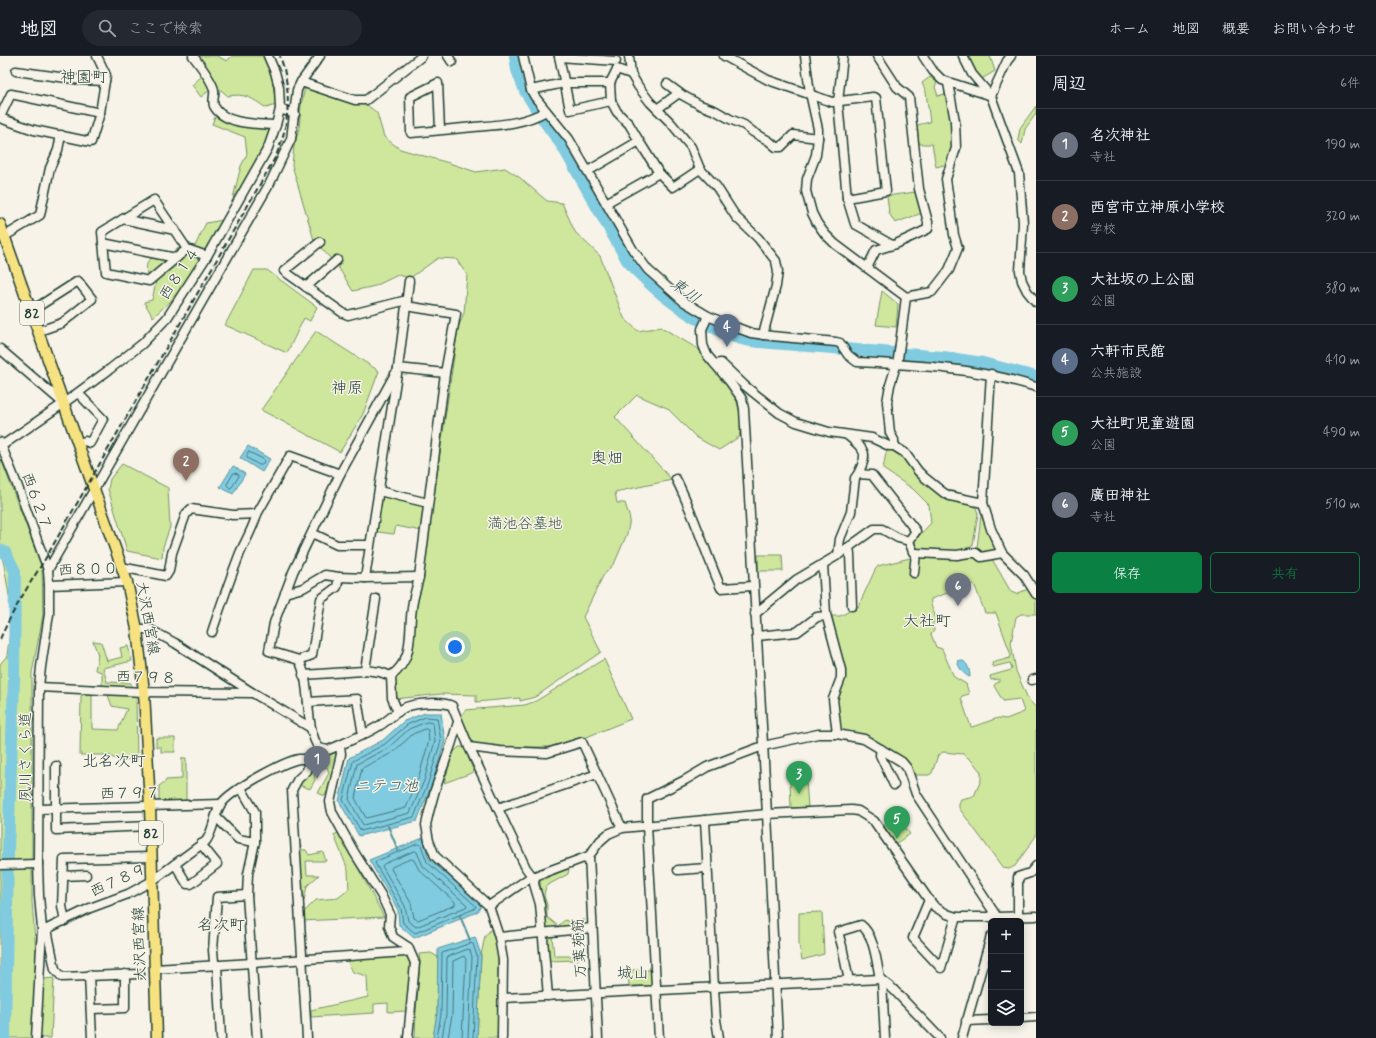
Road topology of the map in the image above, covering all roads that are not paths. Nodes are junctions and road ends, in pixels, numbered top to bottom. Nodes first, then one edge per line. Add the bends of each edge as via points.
1 (97, 56) edge
2 (193, 56) edge
3 (268, 56) edge
4 (320, 56) edge
5 (422, 56) edge
6 (523, 56) edge
7 (629, 56) edge
8 (724, 56) edge
9 (806, 56) edge
10 (843, 56) edge
11 (877, 56) edge
12 (923, 56) edge
13 (963, 56) edge
14 (1011, 56) edge
15 (559, 57) edge
16 (616, 62) edge
17 (16, 71) dead end
18 (631, 74) junction
19 (106, 80) junction
20 (301, 82) junction
21 (564, 83) junction
22 (610, 83) junction
23 (948, 83) junction
24 (667, 84) dead end
25 (531, 90) junction
26 (679, 93) junction
27 (810, 94) junction
28 (991, 96) junction
29 (611, 101) junction
30 (838, 102) junction
31 (280, 109) junction
32 (657, 109) junction
33 (546, 111) junction
34 (100, 114) junction
35 (295, 114) junction
36 (0, 118) edge
37 (276, 125) junction
38 (440, 130) junction
39 (61, 135) junction
40 (818, 138) junction
41 (639, 141) junction
42 (700, 169) junction
43 (588, 171) junction
44 (659, 172) junction
45 (846, 198) junction
46 (606, 203) junction
47 (123, 219) junction
48 (2, 230) edge
49 (175, 230) junction
50 (320, 242) dead end
51 (103, 243) junction
52 (892, 245) junction
53 (187, 249) junction
54 (207, 256) junction
55 (176, 258) junction
56 (337, 260) dead end
57 (867, 268) junction
58 (409, 281) dead end
59 (306, 287) junction
60 (906, 297) junction
61 (1036, 302) edge
62 (406, 303) junction
63 (31, 308) junction
64 (705, 321) junction
65 (39, 331) junction
66 (763, 335) junction
67 (0, 349) edge
68 (897, 358) junction
69 (715, 364) junction
70 (398, 368) junction
71 (445, 373) junction
72 (991, 374) junction
73 (1036, 387) edge
74 (78, 393) junction
75 (64, 403) junction
76 (846, 434) junction
77 (1, 444) edge
78 (78, 444) junction
79 (894, 446) junction
80 (340, 474) junction
81 (858, 474) junction
82 (676, 479) dead end
83 (94, 488) junction
84 (379, 491) junction
85 (428, 503) junction
86 (983, 503) junction
87 (257, 514) junction
88 (312, 533) junction
89 (909, 541) junction
90 (369, 545) junction
91 (849, 547) junction
92 (916, 552) junction
93 (1002, 553) junction
94 (838, 555) junction
95 (823, 564) junction
96 (121, 567) junction
97 (48, 570) junction
98 (914, 573) dead end
99 (339, 577) junction
100 (419, 577) junction
101 (365, 578) junction
102 (127, 582) junction
103 (49, 585) junction
104 (754, 586) junction
105 (285, 593) junction
106 (1036, 594) edge
107 (376, 599) dead end
108 (852, 606) dead end
109 (755, 614) junction
110 (826, 616) junction
111 (136, 629) junction
112 (212, 632) dead end
113 (757, 636) junction
114 (298, 660) junction
115 (365, 670) junction
116 (303, 675) junction
117 (391, 676) junction
118 (39, 686) junction
119 (144, 692) junction
120 (253, 693) junction
121 (308, 702) junction
122 (398, 712) junction
123 (458, 722) junction
124 (311, 728) junction
125 (838, 734) junction
126 (363, 735) junction
127 (340, 746) junction
128 (763, 746) junction
129 (469, 747) junction
130 (881, 749) junction
131 (327, 750) junction
132 (309, 759) junction
133 (56, 766) dead end
134 (597, 774) junction
135 (894, 785) dead end
136 (241, 788) junction
137 (221, 804) junction
138 (150, 806) junction
139 (57, 808) junction
140 (498, 808) junction
141 (38, 809) junction
142 (767, 814) junction
143 (216, 817) junction
144 (705, 820) junction
145 (150, 826) junction
146 (648, 826) junction
147 (622, 828) junction
148 (255, 842) junction
149 (201, 844) junction
150 (589, 856) junction
151 (151, 857) junction
152 (38, 864) junction
153 (175, 864) junction
154 (0, 865) edge
155 (1036, 866) edge
156 (707, 868) junction
157 (678, 870) dead end
158 (86, 875) dead end
159 (63, 876) junction
160 (534, 876) junction
161 (152, 881) junction
162 (247, 895) junction
163 (929, 900) junction
164 (489, 906) junction
165 (1036, 916) edge
166 (956, 917) junction
167 (1018, 917) junction
168 (995, 918) edge
169 (1007, 918) edge
170 (988, 919) edge
171 (65, 921) junction
172 (592, 928) junction
173 (45, 929) junction
174 (543, 933) junction
175 (499, 937) junction
176 (988, 946) edge
177 (408, 947) junction
178 (301, 959) junction
179 (252, 963) junction
180 (217, 965) junction
181 (155, 969) junction
182 (124, 974) junction
183 (140, 974) dead end
184 (88, 975) junction
185 (881, 980) junction
186 (849, 981) junction
187 (775, 985) junction
188 (714, 987) junction
189 (656, 990) junction
190 (595, 994) junction
191 (548, 996) junction
192 (503, 998) junction
193 (91, 1009) junction
194 (1036, 1017) edge
195 (1024, 1018) edge
196 (988, 1020) edge
197 (966, 1021) junction
198 (36, 1038) edge
199 (92, 1038) edge
200 (157, 1038) edge
201 (221, 1038) edge
202 (257, 1038) edge
203 (306, 1038) edge
204 (408, 1038) edge
205 (502, 1038) edge
206 (598, 1038) edge
207 (659, 1038) edge
208 (719, 1038) edge
209 (778, 1038) edge
210 (885, 1038) edge
211 (940, 1038) edge
212 (962, 1038) edge

1 - 19 street
2 - 37 street via 212,84 214,106 223,115 238,123
3 - 31 street, 西８１４ via 275,72
4 - 20 street
5 - 20 street via 366,100 355,100
6 - 25 street
7 - 18 street
8 - 27 street via 768,80
9 - 27 street
10 - 30 street
11 - 52 street via 897,87 909,97 919,189 928,222 928,229
12 - 23 street via 933,71
13 - 28 street via 972,74
14 - 28 street
15 - 16 street
15 - 21 street
16 - 18 street
16 - 22 street
17 - 19 street via 81,80
18 - 32 street
19 - 34 street
20 - 35 street via 297,90
21 - 22 street
21 - 25 street
21 - 29 street via 570,110
22 - 29 street
23 - 28 street
23 - 60 street via 955,120 956,148 946,179 958,248 950,270 932,292
24 - 26 street
25 - 33 street
26 - 32 street
26 - 40 street via 744,125 776,147 781,147 793,135
27 - 30 street
27 - 40 street
28 - 61 street via 1020,172 1023,223 1020,271 1022,282
29 - 41 street
30 - 45 street
30 - 45 street via 876,98 886,191
31 - 35 street
31 - 37 street, 西８１４
32 - 42 street via 691,146
33 - 38 street via 536,117 509,124
33 - 43 street via 569,139
34 - 36 street via 11,94
34 - 39 street via 91,142
35 - 83 street via 292,140 270,183
36 - 39 street via 34,130
37 - 54 street, 西８１４ via 268,148
38 - 38 street via 411,133 410,97 438,83
39 - 48 street via 50,168 40,215
40 - 57 street via 806,191 812,212 825,234
41 - 43 street
41 - 44 street
42 - 44 street via 673,187
42 - 66 street via 716,186 736,216 776,261 776,286
43 - 46 street
44 - 46 street
45 - 52 street via 855,224
46 - 64 street via 633,250 648,270
47 - 49 street
47 - 49 street via 154,200
47 - 51 street via 102,232
48 - 63 main road, 大沢西宮線 / 82
49 - 53 street
50 - 59 street via 284,271
51 - 55 street
51 - 55 street via 106,272 149,281
52 - 57 street via 876,250
53 - 54 street
53 - 55 street
54 - 74 street, 西８１４ via 167,318 142,344
56 - 59 street
57 - 60 street
58 - 62 street
59 - 62 street via 348,315
60 - 68 street
62 - 70 street
62 - 71 street via 456,314
63 - 65 main road, 大沢西宮線 / 82
63 - 65 street via 39,306 78,281 92,298 62,323
64 - 66 street
64 - 69 street via 703,345
65 - 75 main road, 大沢西宮線 / 82
66 - 68 street via 840,343 848,355 857,362
67 - 75 street
68 - 72 street
68 - 79 street via 887,402
69 - 76 street via 721,363 744,385 779,413 792,420 830,432
69 - 104 street via 742,399 744,409
70 - 71 street
70 - 80 street
70 - 84 street
71 - 85 street
72 - 73 street
72 - 86 street
74 - 75 street, 西８１４
74 - 78 street via 103,420 90,443 85,441
75 - 77 street, 西８１４
75 - 78 main road, 大沢西宮線 / 82
76 - 79 street via 872,438
76 - 81 street via 862,447 864,461
77 - 97 street, 西６２７
78 - 83 main road, 大沢西宮線 / 82
79 - 86 street via 905,453 918,471 944,493
80 - 87 street via 290,456
80 - 88 street
81 - 89 street via 872,475 916,531
81 - 94 street via 855,478 851,512 840,539
82 - 104 street via 721,588
83 - 96 main road, 大沢西宮線 / 82
83 - 97 street
84 - 85 street
84 - 90 street
85 - 100 street
86 - 93 street
87 - 96 street via 233,515 191,509 186,514 166,576
87 - 112 street
88 - 90 street via 338,545
88 - 105 street
89 - 91 street via 882,529 874,530
89 - 92 street via 913,552
90 - 101 street
91 - 94 street
91 - 108 street
92 - 93 street via 957,555 969,552 981,557
92 - 98 street
93 - 106 street via 1024,575
94 - 95 street
95 - 109 street via 796,580
95 - 110 street
96 - 102 main road, 大沢西宮線 / 82
97 - 103 street, 夙川さくら道
99 - 101 street
99 - 105 street via 325,575 303,588
99 - 114 street via 337,587 321,598 312,654
100 - 101 street
100 - 117 street via 412,607 407,657
102 - 103 street, 西８００
102 - 111 main road, 大沢西宮線 / 82
103 - 118 street, 夙川さくら道 via 49,614
104 - 109 street
105 - 114 street via 274,623 269,651
107 - 115 street
109 - 113 street
110 - 113 street via 817,617 797,632
110 - 125 street via 841,670 841,678 833,699
111 - 119 main road, 大沢西宮線 / 82
111 - 120 street via 149,629 162,636
113 - 128 street
114 - 116 street
115 - 116 street
115 - 117 street
116 - 121 street
117 - 122 street via 392,698
118 - 119 street, 西７９８
118 - 141 street, 夙川さくら道
119 - 120 street, 西７９８
119 - 138 main road, 大沢西宮線 / 82
120 - 124 street
121 - 124 street
121 - 126 street via 356,699
122 - 123 street via 415,705 449,704
122 - 126 street
123 - 129 street
123 - 164 street via 426,825 435,856
124 - 131 street via 318,747
125 - 128 street via 818,734
125 - 130 street via 864,739
126 - 127 street
127 - 131 street
127 - 177 street via 341,754 330,802 332,812 381,895 390,914 389,926 393,936
128 - 142 street
128 - 146 street via 707,766 647,799
129 - 134 street via 547,753 582,742
129 - 140 street
130 - 135 street via 880,756
130 - 168 street via 907,768 916,794
131 - 132 street
132 - 136 street via 300,759 283,765
132 - 178 street via 307,771 298,779 292,790
133 - 139 street
134 - 140 street
134 - 147 street
136 - 137 street
136 - 148 street via 255,812
137 - 138 street, 西７９７
137 - 143 street, 西７８９
138 - 139 street, 西７９７
138 - 145 main road, 大沢西宮線 / 82
139 - 141 street, 西７９７
139 - 145 street via 56,830
140 - 160 street via 526,868
141 - 152 street, 夙川さくら道
142 - 144 street
142 - 163 street via 852,810 868,816
142 - 187 street
143 - 148 street via 238,839
143 - 149 street, 西７８９ via 209,836
144 - 146 street
144 - 156 street
145 - 151 main road, 大沢西宮線 / 82
146 - 147 street
146 - 189 street
147 - 150 street via 608,834
148 - 162 street via 248,874
149 - 153 street, 西７８９
149 - 153 street via 217,864 191,884 187,884
150 - 160 street
150 - 172 street, 万葉苑筋
151 - 159 street via 64,859
151 - 161 main road, 大沢西宮線 / 82
152 - 154 street
152 - 173 street, 夙川さくら道 via 39,896
153 - 161 street, 西７８９
155 - 167 street via 1030,873 1018,877
156 - 157 street
156 - 188 street
158 - 159 street
159 - 171 street via 62,906
160 - 164 street
160 - 174 street
161 - 171 street, 西７８９
161 - 181 main road, 大沢西宮線 / 82
162 - 179 street
162 - 180 street via 217,897 213,950 214,962
163 - 166 street via 935,907
163 - 166 street via 913,938 941,968
164 - 175 street
165 - 167 street
166 - 170 street
167 - 169 street
171 - 173 street, 西７８９
172 - 174 street
172 - 190 street, 万葉苑筋
173 - 184 street via 55,969 62,977
173 - 198 street, 夙川さくら道
174 - 175 street
174 - 191 street
175 - 192 street via 503,960
176 - 197 street
177 - 178 street via 405,952
177 - 204 street via 416,963
178 - 179 street
178 - 203 street
179 - 180 street
179 - 202 street
180 - 181 street
180 - 201 street
181 - 200 main road, 大沢西宮線 / 82
182 - 183 street
182 - 184 street
182 - 193 street via 124,1008
184 - 193 street
185 - 186 street
185 - 186 street via 871,938 861,925 838,932
185 - 210 street
185 - 211 street
186 - 187 street
187 - 188 street
187 - 209 street
188 - 189 street
188 - 208 street
189 - 190 street
189 - 207 street
190 - 191 street
190 - 206 street, 万葉苑筋
191 - 192 street
192 - 205 street
193 - 199 street
194 - 195 street
196 - 197 street
197 - 212 street

